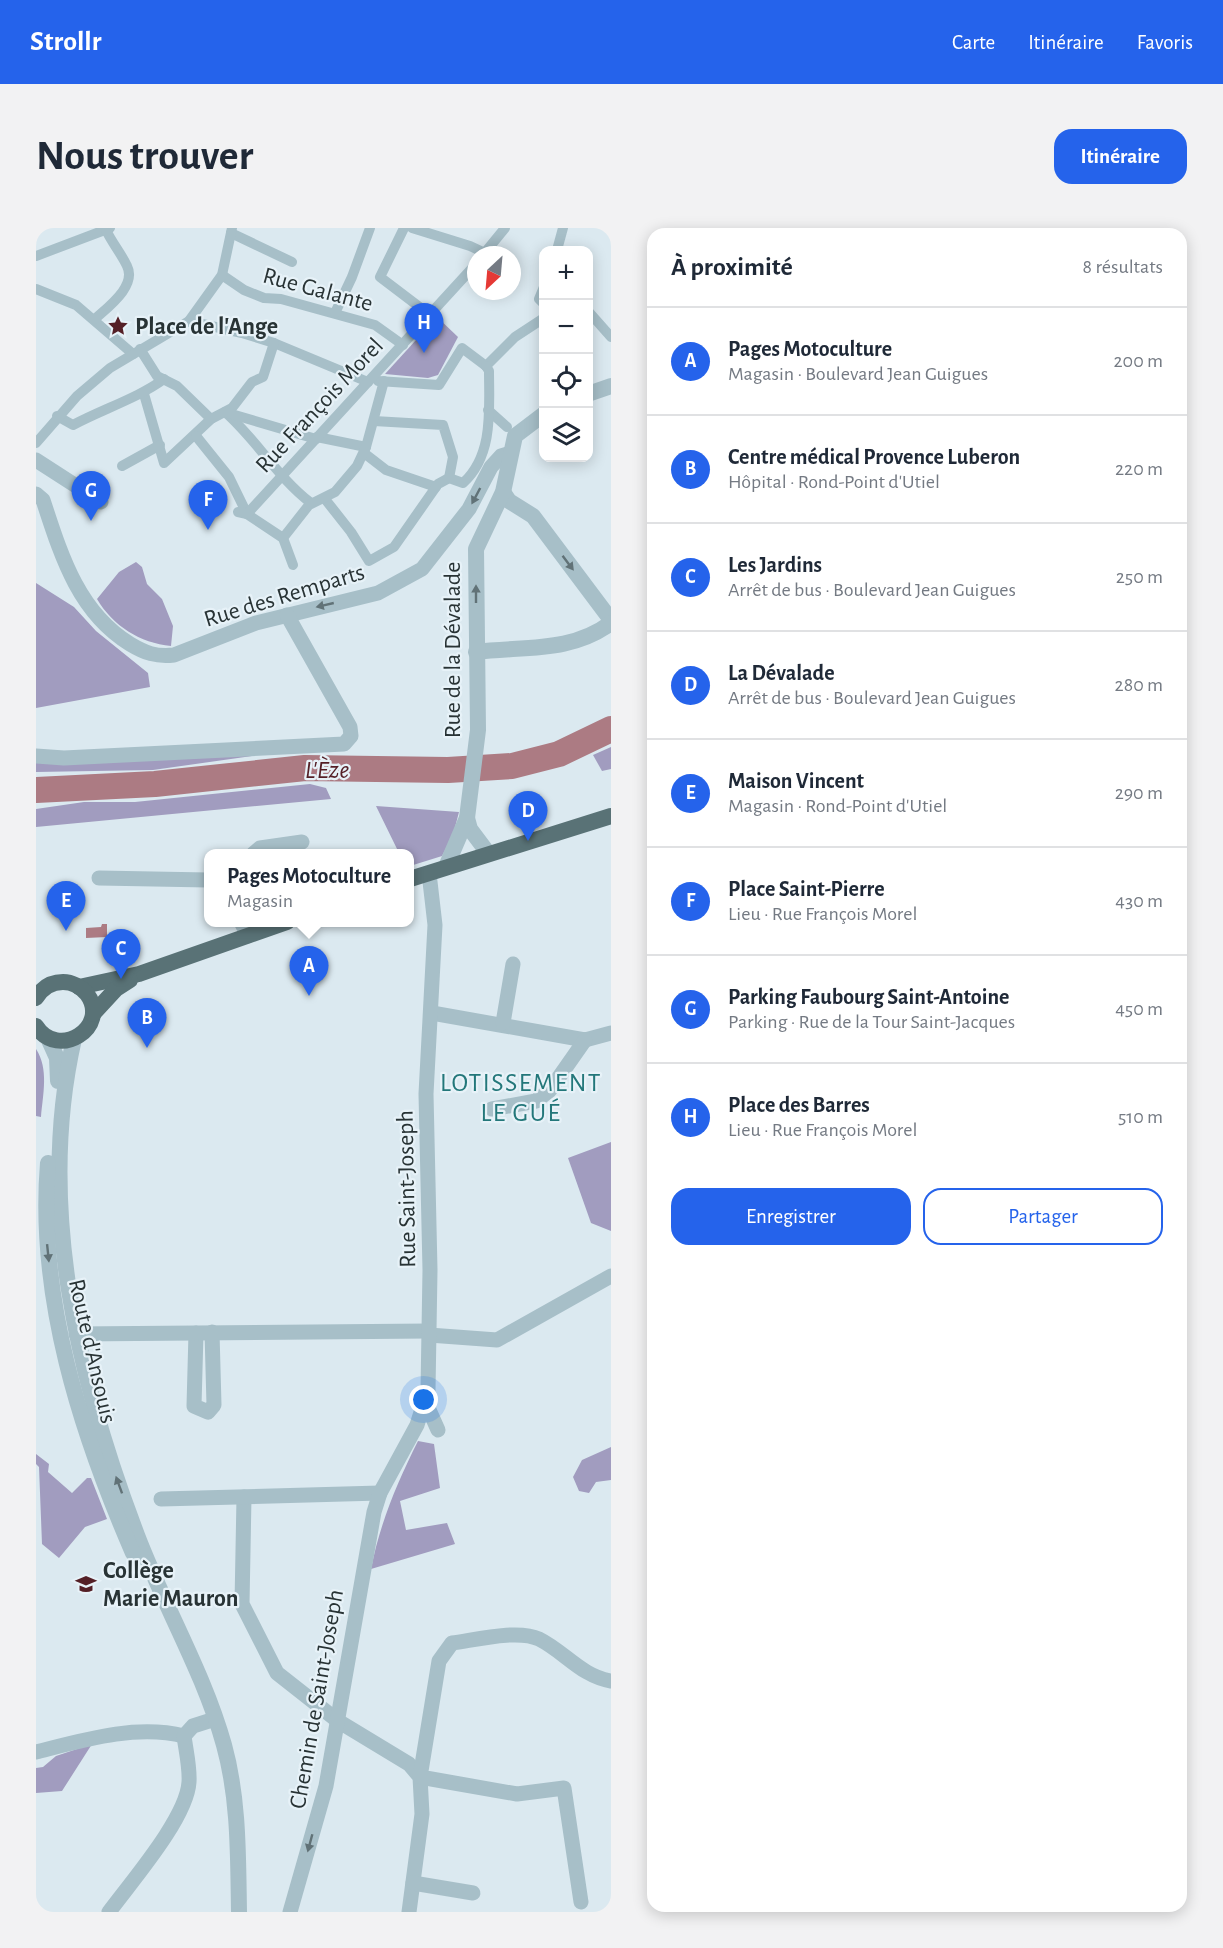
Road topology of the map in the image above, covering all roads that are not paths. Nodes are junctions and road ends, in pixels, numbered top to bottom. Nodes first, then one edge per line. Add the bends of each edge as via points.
1 (370, 228) edge
2 (405, 228) edge
3 (505, 228) edge
4 (563, 228) edge
5 (108, 229) edge
6 (415, 229) edge
7 (232, 231) edge
8 (490, 246) edge
9 (558, 246) edge
10 (467, 248) edge
11 (36, 256) edge
12 (292, 262) dead end
13 (467, 274) edge
14 (222, 275) junction
15 (37, 292) edge
16 (335, 313) junction
17 (430, 315) junction
18 (593, 317) edge
19 (96, 319) junction
20 (189, 321) junction
21 (539, 322) edge
22 (611, 337) edge
23 (274, 343) junction
24 (403, 345) junction
25 (136, 351) junction
26 (486, 366) junction
27 (164, 379) junction
28 (370, 381) junction
29 (384, 381) junction
30 (611, 386) edge
31 (593, 389) edge
32 (144, 394) junction
33 (488, 410) junction
34 (225, 412) junction
35 (57, 416) junction
36 (539, 417) edge
37 (212, 419) junction
38 (374, 421) junction
39 (507, 427) dead end
40 (196, 436) junction
41 (38, 438) edge
42 (317, 438) junction
43 (160, 445) junction
44 (365, 450) junction
45 (511, 453) junction
46 (36, 460) edge
47 (122, 466) dead end
48 (281, 476) junction
49 (449, 478) junction
50 (437, 486) junction
51 (503, 492) junction
52 (39, 497) edge
53 (325, 499) junction
54 (101, 502) dead end
55 (311, 503) junction
56 (242, 513) junction
57 (283, 538) junction
58 (293, 565) dead end
59 (287, 615) junction
60 (611, 621) edge
61 (476, 652) junction
62 (36, 756) edge
63 (611, 816) edge
64 (467, 818) junction
65 (302, 842) dead end
66 (259, 849) edge
67 (488, 853) junction
68 (446, 867) junction
69 (429, 873) junction
70 (99, 878) dead end
71 (414, 878) edge
72 (204, 880) edge
73 (245, 929) edge
74 (513, 964) dead end
75 (139, 974) junction
76 (79, 987) junction
77 (37, 995) edge
78 (432, 1013) junction
79 (93, 1014) junction
80 (503, 1023) junction
81 (36, 1026) edge
82 (611, 1033) edge
83 (48, 1038) junction
84 (74, 1039) junction
85 (585, 1040) junction
86 (492, 1109) dead end
87 (611, 1275) edge
88 (196, 1332) junction
89 (212, 1332) junction
90 (429, 1333) junction
91 (76, 1334) junction
92 (426, 1403) junction
93 (91, 1425) junction
94 (438, 1430) dead end
95 (380, 1493) junction
96 (244, 1497) junction
97 (161, 1499) dead end
98 (611, 1681) edge
99 (215, 1719) junction
100 (338, 1721) junction
101 (184, 1736) junction
102 (36, 1752) edge
103 (420, 1777) junction
104 (413, 1883) junction
105 (473, 1893) dead end
106 (580, 1902) dead end
107 (109, 1912) edge
108 (239, 1912) edge
109 (290, 1912) edge
110 (409, 1912) edge

1 - 16 street
2 - 17 street via 380,277
3 - 8 street
4 - 9 street
5 - 11 street
5 - 19 street via 114,248 128,267 129,278 126,287
6 - 10 street
7 - 12 street
7 - 14 street
13 - 17 street, Rue François Morel
14 - 16 street, Rue Galante via 264,298
14 - 20 street
15 - 19 street via 76,305
16 - 24 street, Rue Galante via 375,325
17 - 24 street, Rue François Morel
18 - 22 street
19 - 25 street
20 - 23 street
20 - 25 street
21 - 26 street via 515,337
23 - 28 street
23 - 34 street via 263,377 252,382
24 - 28 street, Rue François Morel
25 - 27 street
25 - 35 street via 110,368
26 - 29 street via 462,348 439,385
26 - 33 street
27 - 32 street
27 - 37 street
28 - 29 street
28 - 42 street, Rue François Morel
29 - 38 street
30 - 31 street
32 - 35 street via 124,399 73,425
32 - 43 street
33 - 39 street
33 - 49 street via 488,434 480,460 463,483
34 - 37 street
34 - 42 street
34 - 48 street
35 - 41 street
36 - 45 street, Rue des Remparts via 515,436
37 - 40 street
38 - 44 street
38 - 49 street via 442,425 453,458
40 - 43 street via 164,463
40 - 56 street via 229,477
42 - 44 street
42 - 48 street, Rue François Morel
43 - 47 street
44 - 50 street via 386,470
44 - 53 street via 347,480
45 - 51 street, Rue de la Dévalade
45 -> 59 street, Rue des Remparts via 501,456 491,467 469,509 422,569 378,593
46 - 54 street
48 - 55 street
48 - 56 street, Rue François Morel
49 - 50 street
50 - 53 street via 394,547 369,561
51 -> 60 street via 515,507 533,516
61 -> 51 street, Rue de la Dévalade via 476,549
52 - 59 street, Rue des Remparts via 60,554 82,598 118,636 145,652 160,657 174,655
53 - 55 street
55 - 57 street
56 - 57 street
57 - 58 street
59 - 62 street via 350,727 351,736 344,744 64,758
60 - 61 street via 582,640 560,646
61 - 64 street, Rue de la Dévalade via 478,729
63 - 67 main road
64 - 67 street via 470,829
64 - 68 street, Rue de la Dévalade
65 - 66 street
67 - 68 main road
68 - 69 main road
69 - 71 main road
69 - 78 street, Rue Saint-Joseph via 435,925
70 - 72 street
73 - 75 main road
74 - 80 street
75 - 76 main road
75 - 79 main road via 116,989
76 - 77 main road via 53,983
76 - 79 main road via 89,998
78 - 80 street
78 - 90 street, Rue Saint-Joseph via 426,1094
79 - 84 main road via 87,1029
80 - 85 street
81 - 83 main road
82 - 85 street
83 - 84 main road
83 -> 93 street, Route d'Ansouis via 59,1070 45,1205 47,1252 54,1300
84 - 91 street, Route d'Ansouis via 60,1109 58,1164 62,1251
85 - 86 street via 550,1090 536,1101
87 - 90 street via 497,1340
88 - 89 street
88 - 89 street via 194,1406 208,1412 214,1405
88 - 91 street
89 - 90 street
90 - 92 street, Rue Saint-Joseph
91 - 93 street, Route d'Ansouis
92 - 94 street
92 - 95 street, Rue Saint-Joseph
93 - 99 street, Route d'Ansouis
95 - 96 street
95 - 100 street, Chemin de Saint-Joseph via 359,1586
96 - 97 street
96 - 100 street via 242,1604 277,1673
98 - 103 street via 596,1679 540,1639 523,1634 452,1643 439,1661
99 - 101 street via 193,1726
99 - 108 street, Route d'Ansouis via 224,1744 235,1807
100 - 103 street via 409,1764
100 -> 109 street, Chemin de Saint-Joseph via 326,1786
101 - 102 street via 158,1732 94,1737
101 - 107 street via 190,1781 186,1801
103 - 104 street via 422,1814
103 - 106 street via 517,1794 564,1788
104 - 105 street
104 - 110 street

